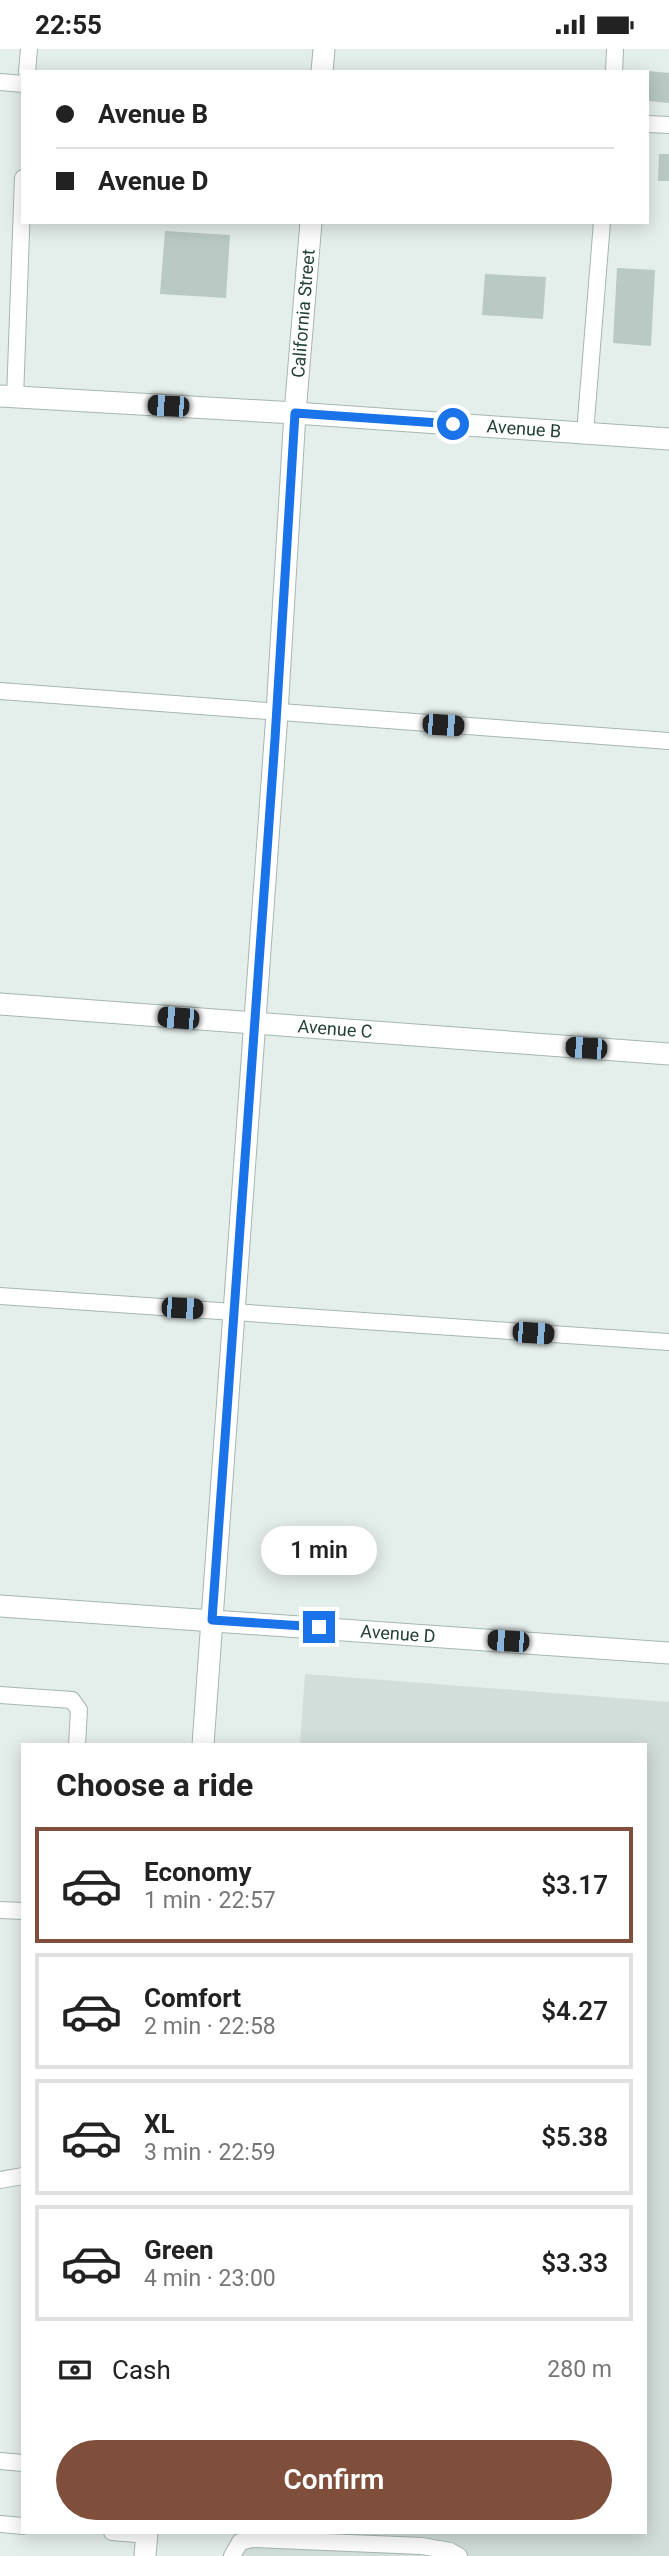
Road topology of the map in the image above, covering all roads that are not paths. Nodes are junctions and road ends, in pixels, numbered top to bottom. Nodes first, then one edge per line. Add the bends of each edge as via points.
1 (29, 49) edge
2 (324, 49) edge
3 (615, 49) edge
4 (27, 70) edge
5 (323, 70) edge
6 (614, 70) edge
7 (0, 82) edge
8 (21, 84) edge
9 (649, 124) edge
10 (669, 125) edge
11 (21, 205) edge
12 (311, 224) edge
13 (602, 224) edge
14 (7, 397) edge
15 (295, 413) junction
16 (585, 433) junction
17 (669, 439) edge
18 (0, 691) edge
19 (277, 713) junction
20 (669, 741) edge
21 (0, 1004) edge
22 (255, 1024) junction
23 (669, 1054) edge
24 (0, 1296) edge
25 (234, 1311) junction
26 (669, 1342) edge
27 (0, 1606) edge
28 (212, 1620) junction
29 (669, 1653) edge
30 (0, 1695) edge
31 (77, 1743) edge
32 (203, 1743) edge
33 (0, 1910) edge
34 (21, 1912) edge
35 (21, 2176) edge
36 (0, 2180) edge
37 (0, 2461) edge
38 (21, 2463) edge
39 (0, 2524) edge
40 (21, 2526) edge
41 (120, 2534) edge
42 (147, 2541) edge
43 (232, 2556) edge
44 (458, 2556) edge

1 - 4 lane
2 - 5 street
3 - 6 lane
7 - 8 lane
9 - 10 lane
11 - 14 lane
12 - 15 street, California Street
13 - 16 lane
14 - 15 street, Avenue B
15 - 16 street, Avenue B
15 - 19 street, California Street
16 - 17 street, Avenue B
18 - 19 lane
19 - 20 lane
19 - 22 street, California Street
21 - 22 street, Avenue C
22 - 23 street, Avenue C
22 - 25 street, California Street
24 - 25 lane
25 - 26 lane
25 - 28 street, California Street
27 - 28 street, Avenue D
28 - 29 street, Avenue D
28 - 32 street, California Street
30 - 31 lane via 72,1700 79,1710
33 - 34 lane
35 - 36 lane
37 - 38 lane
39 - 40 lane
41 - 42 lane
43 - 44 lane via 240,2542 252,2539 422,2546

